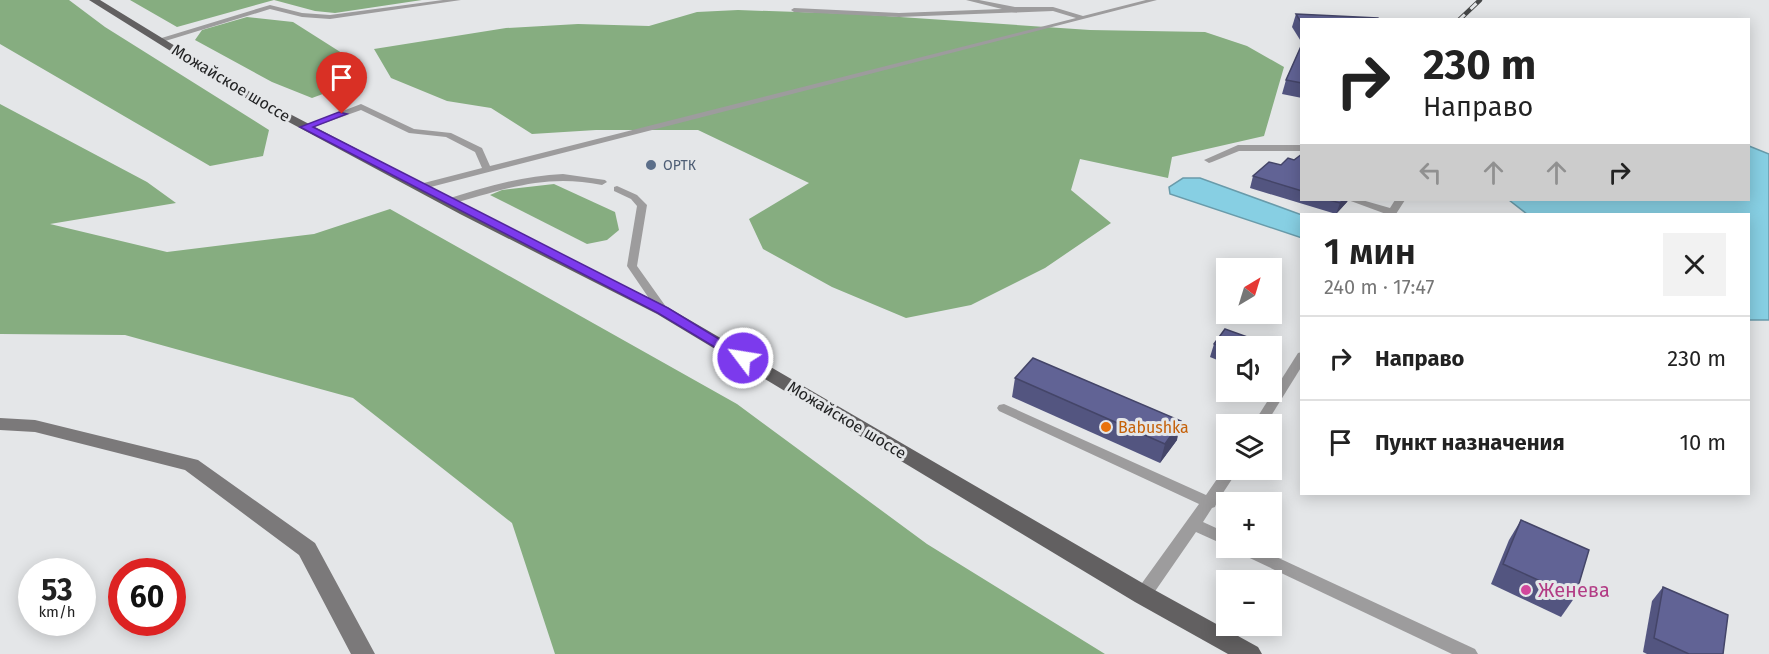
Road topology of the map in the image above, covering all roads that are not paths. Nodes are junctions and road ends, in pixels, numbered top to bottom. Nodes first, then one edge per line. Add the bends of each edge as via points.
1 (94, 0) edge
2 (458, 0) edge
3 (969, 0) edge
4 (1154, 0) edge
5 (1015, 9) junction
6 (794, 10) dead end
7 (1082, 18) junction
8 (159, 40) junction
9 (305, 127) junction
10 (1300, 148) edge
11 (1209, 160) dead end
12 (487, 170) junction
13 (602, 182) dead end
14 (419, 187) junction
15 (617, 189) dead end
16 (1356, 201) edge
17 (448, 202) junction
18 (1391, 213) edge
19 (663, 311) junction
20 (1300, 359) edge
21 (1004, 408) dead end
22 (1265, 414) edge
23 (0, 424) edge
24 (1225, 480) edge
25 (1210, 503) junction
26 (1194, 524) junction
27 (1216, 535) edge
28 (1264, 558) edge
29 (1143, 595) junction
30 (1234, 648) edge
31 (363, 654) edge
32 (1250, 654) edge
33 (1469, 654) edge

1 - 8 main road, Можайское шоссе
2 - 8 lane via 330,17 270,7
3 - 5 lane
4 - 7 lane
5 - 6 lane via 899,15
5 - 7 lane via 1053,9
7 - 12 lane
8 - 9 main road, Можайское шоссе
9 - 12 lane via 361,107 412,130 448,135 479,150
9 - 14 main road, Можайское шоссе
10 - 11 lane via 1238,148
12 - 14 lane
13 - 17 lane via 584,177 507,183
14 - 17 main road, Можайское шоссе
15 - 19 lane via 642,205 632,266
16 - 18 lane
17 - 19 main road, Можайское шоссе
19 - 29 main road, Можайское шоссе
20 - 22 lane
21 - 25 lane
23 - 31 main road via 35,426 191,465 308,549
24 - 25 lane
25 - 26 lane
26 - 27 lane
26 - 29 lane
28 - 33 lane
29 - 30 main road, Можайское шоссе
30 - 32 main road, Можайское шоссе

